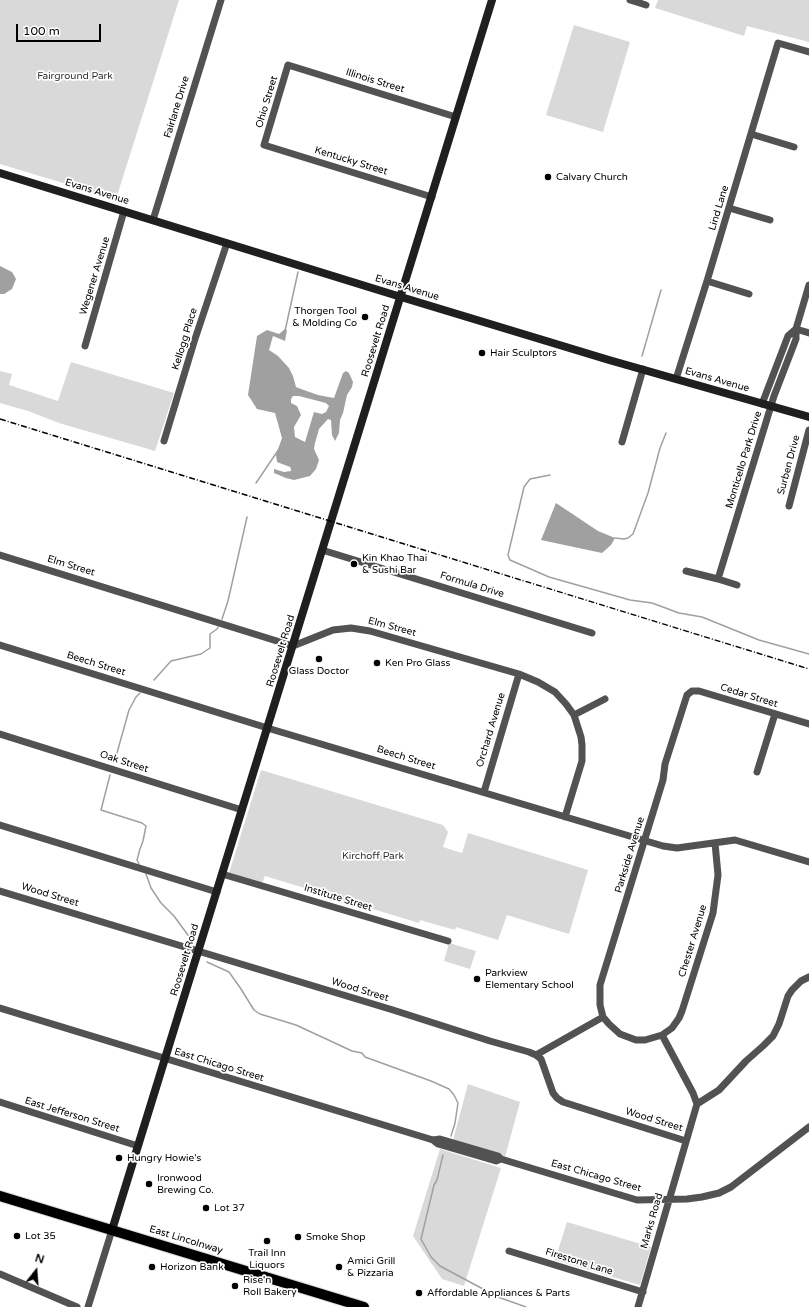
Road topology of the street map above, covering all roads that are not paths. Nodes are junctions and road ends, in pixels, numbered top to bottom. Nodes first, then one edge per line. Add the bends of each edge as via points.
1 (221, 0) edge
2 (492, 0) edge
3 (630, 0) edge
4 (646, 5) dead end
5 (809, 52) edge
6 (288, 65) joint
7 (456, 117) junction
8 (751, 134) junction
9 (264, 145) joint
10 (794, 147) dead end
11 (0, 173) edge
12 (432, 197) junction
13 (729, 208) junction
14 (124, 211) junction
15 (153, 220) junction
16 (770, 220) dead end
17 (227, 243) junction
18 (707, 281) junction
19 (809, 285) edge
20 (749, 294) dead end
21 (401, 297) junction
22 (796, 329) junction
23 (809, 333) edge
24 (85, 346) dead end
25 (643, 369) junction
26 (676, 379) junction
27 (762, 404) junction
28 (772, 406) junction
29 (809, 417) edge
30 (809, 430) edge
31 (164, 441) dead end
32 (622, 442) dead end
33 (789, 506) dead end
34 (322, 550) junction
35 (0, 555) edge
36 (686, 571) dead end
37 (718, 579) junction
38 (737, 585) dead end
39 (592, 633) dead end
40 (0, 644) edge
41 (293, 646) junction
42 (518, 674) junction
43 (686, 698) joint
44 (605, 699) dead end
45 (775, 714) junction
46 (574, 715) junction
47 (809, 724) edge
48 (267, 728) junction
49 (0, 734) edge
50 (757, 772) dead end
51 (484, 792) junction
52 (242, 810) junction
53 (566, 817) junction
54 (0, 825) edge
55 (645, 841) junction
56 (715, 843) junction
57 (809, 862) edge
58 (222, 874) junction
59 (0, 891) edge
60 (217, 892) junction
61 (448, 941) dead end
62 (198, 952) junction
63 (809, 977) edge
64 (0, 1008) edge
65 (603, 1017) junction
66 (662, 1035) junction
67 (536, 1054) junction
68 (165, 1059) junction
69 (0, 1102) edge
70 (697, 1104) junction
71 (809, 1127) edge
72 (686, 1140) junction
73 (138, 1146) junction
74 (0, 1196) edge
75 (669, 1199) junction
76 (112, 1230) junction
77 (509, 1251) dead end
78 (0, 1274) edge
79 (643, 1292) junction
80 (360, 1306) edge
81 (77, 1307) edge
82 (88, 1307) edge
83 (638, 1307) edge

1 - 15 street, Fairlane Drive
2 - 7 street, Roosevelt Road
3 - 4 street
5 - 8 street, Lind Lane via 778,43
6 - 7 street, Illinois Street
6 - 9 street, Ohio Street
7 - 12 street, Roosevelt Road
8 - 10 street
8 - 13 street, Lind Lane
9 - 12 street, Kentucky Street
11 - 14 street, Evans Avenue
12 - 21 street, Roosevelt Road
13 - 16 street
13 - 18 street, Lind Lane
14 - 15 street, Evans Avenue
14 - 24 street, Wegener Avenue
15 - 17 street, Evans Avenue
17 - 21 street, Evans Avenue
17 - 31 street, Kellogg Place
18 - 20 street
18 - 26 street, Lind Lane
19 - 22 street, Monticello Park Drive
21 - 25 street, Evans Avenue
21 - 34 street, Roosevelt Road
22 - 23 street
22 - 27 street, Monticello Park Drive via 788,336
22 - 28 street, Monticello Park Drive via 796,339
25 - 26 street, Evans Avenue
25 - 32 street
26 - 27 street, Evans Avenue
27 - 28 street, Evans Avenue
28 - 29 street, Evans Avenue
28 - 37 street, Monticello Park Drive
30 - 33 street, Surben Drive
34 - 39 street, Formula Drive
34 - 41 street, Roosevelt Road
35 - 41 street, Elm Street
36 - 37 street
37 - 38 street
40 - 48 street, Beech Street
41 - 42 street, Elm Street via 333,630 351,628 370,631
41 - 48 street, Roosevelt Road
42 - 46 street, Elm Street via 555,692
42 - 51 street, Orchard Avenue
43 - 45 street, Cedar Street via 690,693 699,691
43 - 55 street, Parkside Avenue
44 - 46 street
45 - 47 street, Cedar Street
45 - 50 street
46 - 53 street, Elm Street via 581,737 582,753
48 - 51 street, Beech Street
48 - 52 street, Roosevelt Road
49 - 52 street, Oak Street
51 - 53 street, Beech Street
52 - 58 street, Roosevelt Road
53 - 55 street, Beech Street
54 - 60 street
55 - 56 street, Beech Street via 677,848
55 - 65 street, Parkside Avenue via 600,985 599,998
56 - 57 street, Beech Street via 740,841
56 - 66 street, Chester Avenue via 718,875 713,913 682,1011 676,1024
58 - 60 street, Roosevelt Road
58 - 61 street, Institute Street
59 - 62 street, Wood Street
60 - 62 street, Roosevelt Road
62 - 67 street, Wood Street
62 - 68 street, Roosevelt Road
63 - 70 street via 788,996 773,1036 719,1090
64 - 68 street, East Chicago Street
65 - 66 street via 614,1029 628,1038 646,1040
65 - 67 street
66 - 70 street
67 - 72 street, Wood Street via 541,1059 553,1093 563,1102
68 - 73 street, Roosevelt Road
68 - 75 street, East Chicago Street via 433,1140 440,1139 498,1156 625,1197
69 - 73 street, East Jefferson Street
70 - 72 street, Marks Road
71 - 75 street, East Chicago Street via 731,1187 702,1197
72 - 75 street, Marks Road
73 - 76 street, Roosevelt Road
74 - 76 main road, East Lincolnway
75 - 79 street, Marks Road
76 - 80 main road, East Lincolnway
76 - 82 street, Roosevelt Road
77 - 79 street, Firestone Lane
78 - 81 street
79 - 83 street, Marks Road

